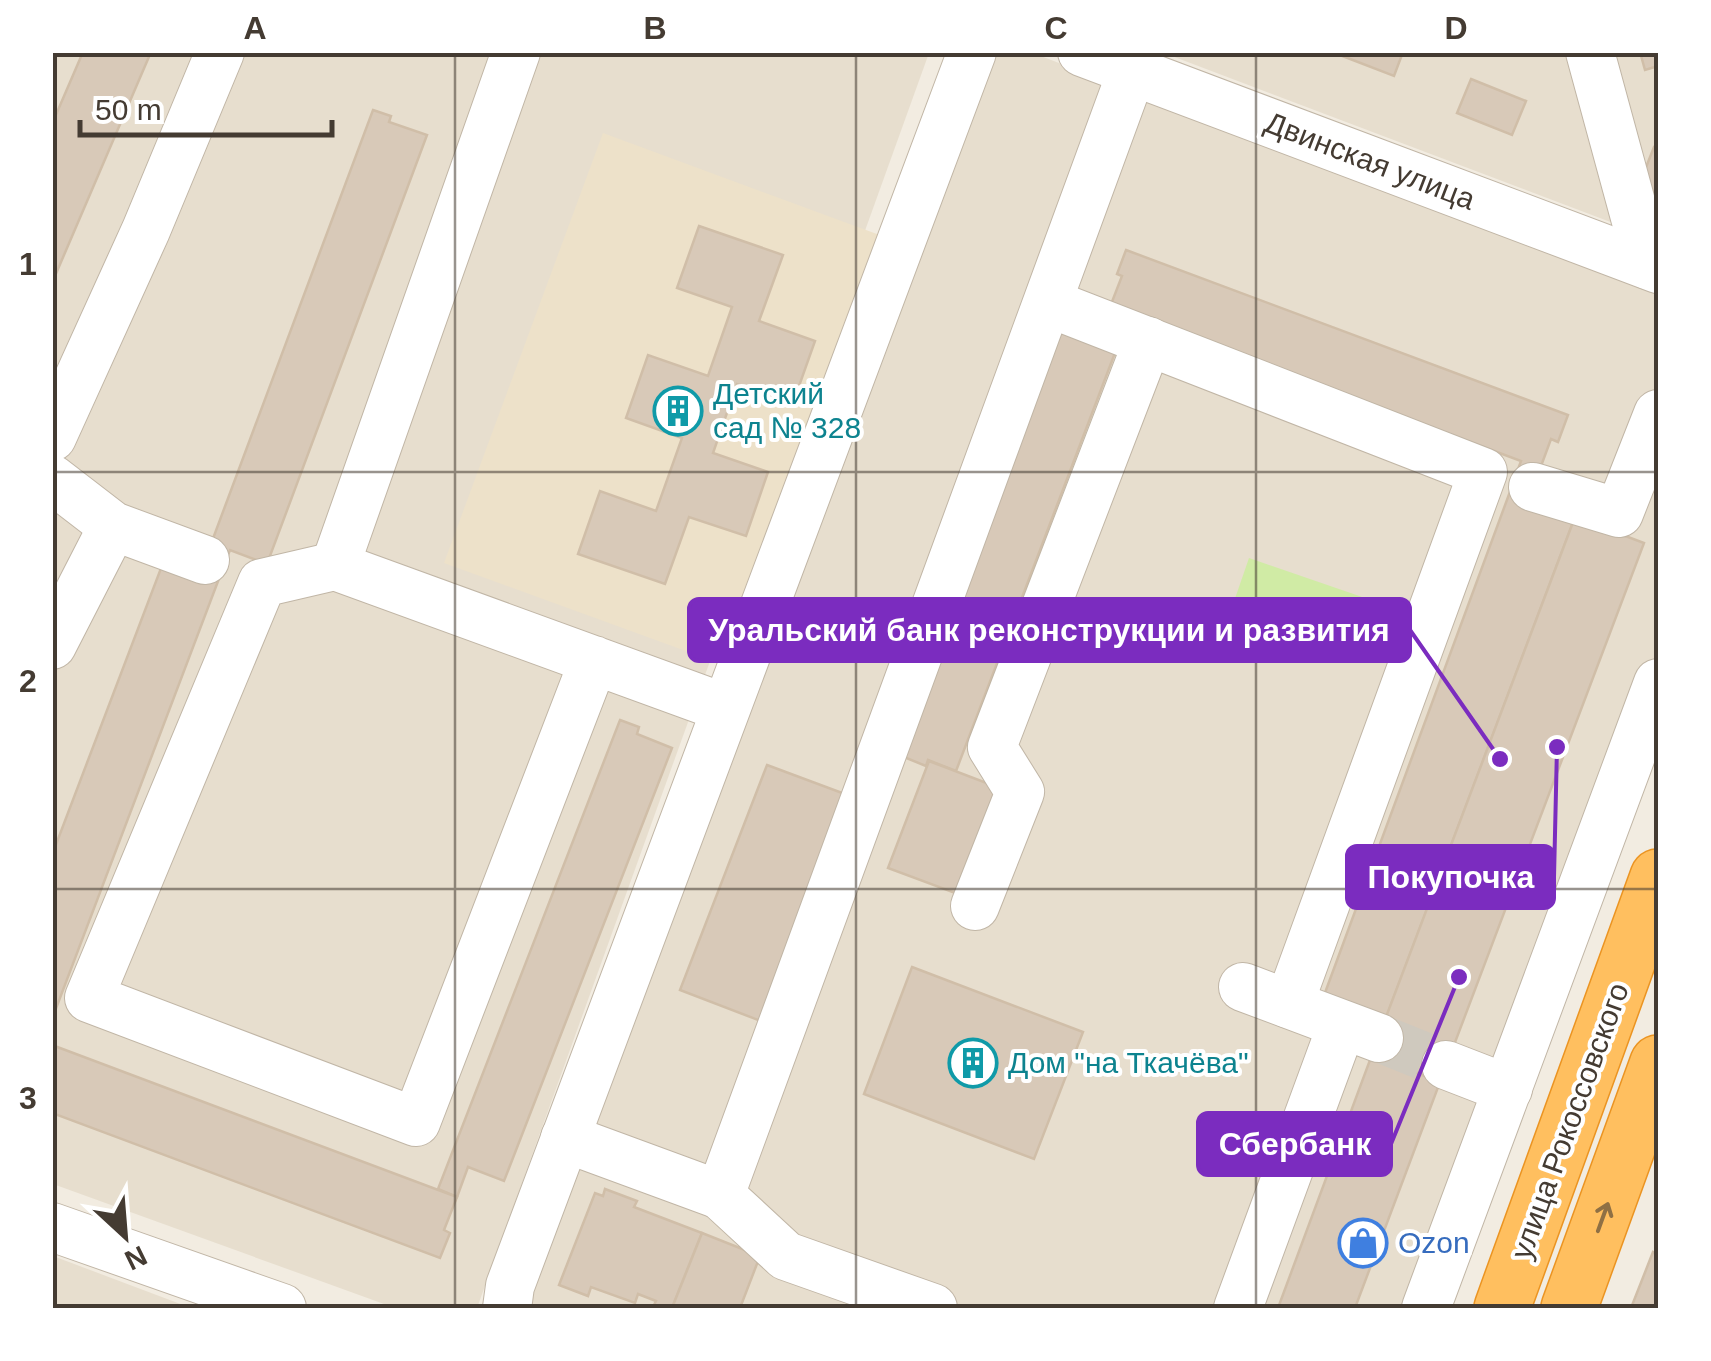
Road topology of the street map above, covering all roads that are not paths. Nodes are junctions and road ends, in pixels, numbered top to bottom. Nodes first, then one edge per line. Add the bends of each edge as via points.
1 (220, 52) edge
2 (516, 52) edge
3 (972, 52) edge
4 (1082, 52) edge
5 (1590, 52) edge
6 (1135, 62) edge
7 (1653, 268) edge
8 (1049, 302) junction
9 (1148, 341) junction
10 (1658, 414) edge
11 (52, 438) edge
12 (52, 479) edge
13 (1510, 480) junction
14 (113, 526) junction
15 (336, 566) junction
16 (230, 570) junction
17 (52, 645) edge
18 (594, 660) junction
19 (1658, 683) edge
20 (725, 708) junction
21 (1658, 877) edge
22 (975, 906) dead end
23 (1243, 986) dead end
24 (1289, 1004) junction
25 (1658, 1064) edge
26 (1446, 1065) tunnel mouth
27 (1508, 1089) junction
28 (565, 1138) junction
29 (720, 1195) junction
30 (52, 1227) edge
31 (282, 1308) edge
32 (507, 1308) edge
33 (932, 1308) edge
34 (1238, 1308) edge
35 (1426, 1308) edge
36 (1502, 1308) edge
37 (1570, 1308) edge

1 - 11 street
2 - 15 street
3 - 20 street
4 - 6 street, Двинская улица
5 - 7 street
6 - 7 street, Двинская улица
6 - 8 street
8 - 9 street
8 - 29 street
9 - 13 street
9 - 22 street via 992,747 1020,792
10 - 13 street via 1619,514
12 - 14 street
13 - 24 street
14 - 16 street
14 - 17 street
15 - 16 street
15 - 18 street
16 - 18 street via 88,998 416,1122
18 - 20 street
19 - 27 street
20 - 28 street
21 - 36 highway, улица Рокоссовского
23 - 24 street
24 - 34 street via 1360,1032
37 -> 25 highway
26 - 27 street
27 - 35 street
28 - 29 street
28 - 32 street
29 - 33 street via 786,1256
30 - 31 street

